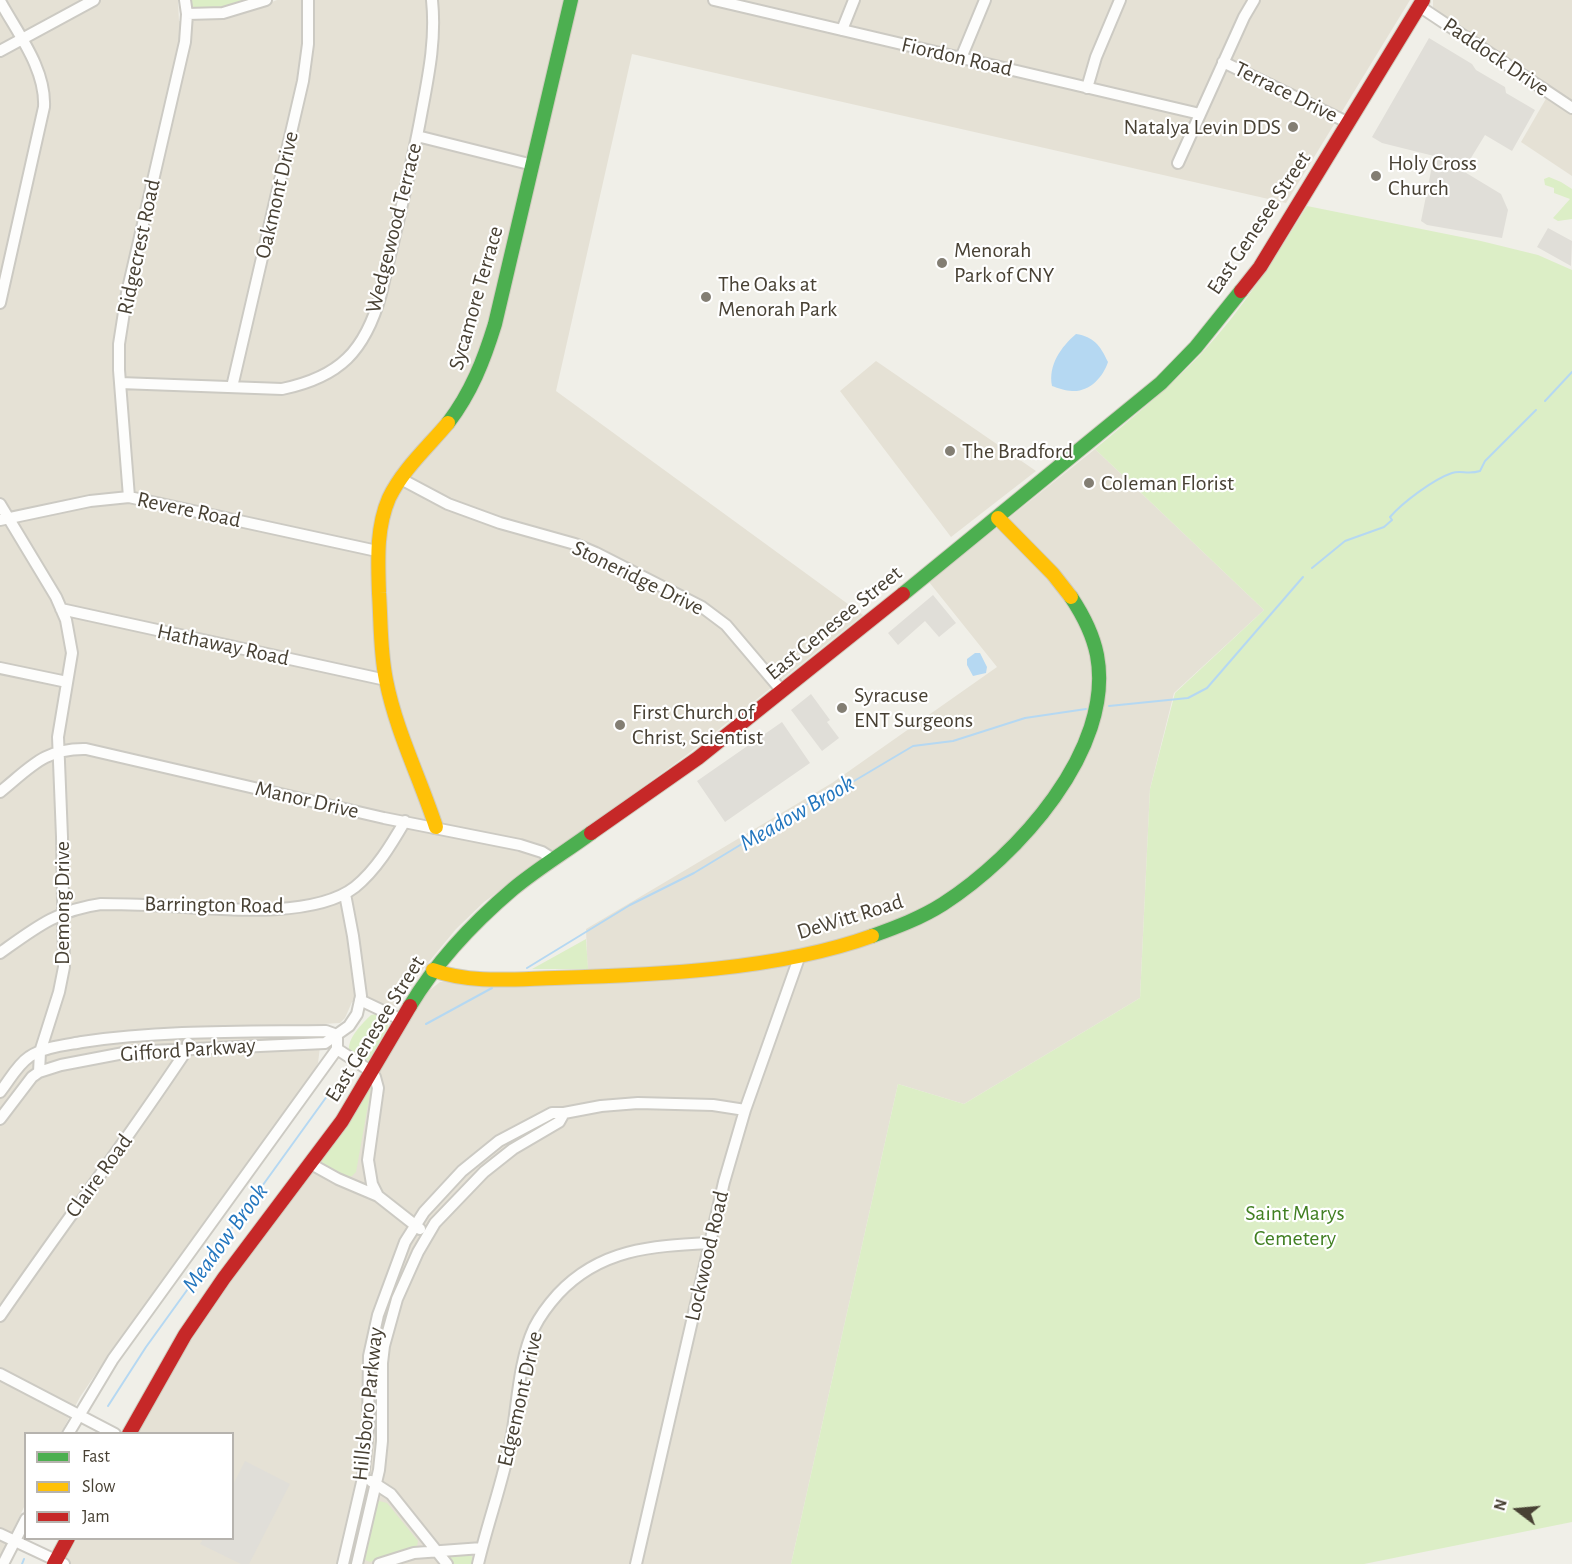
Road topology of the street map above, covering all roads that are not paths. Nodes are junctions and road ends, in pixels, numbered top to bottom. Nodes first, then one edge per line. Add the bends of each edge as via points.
1 (94, 0) edge
2 (185, 0) edge
3 (266, 0) edge
4 (308, 0) edge
5 (432, 0) edge
6 (571, 0) edge
7 (714, 0) edge
8 (854, 0) edge
9 (985, 0) edge
10 (1120, 0) edge
11 (0, 1) edge
12 (727, 1) edge
13 (1248, 2) edge
14 (1421, 3) edge
15 (187, 15) junction
16 (843, 30) junction
17 (21, 39) junction
18 (0, 51) edge
19 (961, 58) junction
20 (1223, 62) junction
21 (1087, 88) junction
22 (1572, 108) edge
23 (1200, 114) junction
24 (1349, 123) junction
25 (417, 136) junction
26 (1178, 163) dead end
27 (533, 165) junction
28 (0, 303) edge
29 (120, 383) junction
30 (232, 387) junction
31 (400, 479) junction
32 (129, 497) junction
33 (0, 504) edge
34 (998, 518) junction
35 (4, 519) edge
36 (378, 551) junction
37 (61, 609) junction
38 (0, 668) edge
39 (386, 680) junction
40 (67, 682) junction
41 (782, 691) junction
42 (59, 750) junction
43 (0, 792) edge
44 (405, 822) junction
45 (436, 827) junction
46 (553, 859) junction
47 (345, 894) junction
48 (63, 912) junction
49 (0, 952) edge
50 (800, 955) junction
51 (433, 970) junction
52 (360, 999) junction
53 (402, 1020) junction
54 (188, 1033) junction
55 (337, 1035) junction
56 (188, 1048) junction
57 (337, 1049) junction
58 (40, 1052) junction
59 (39, 1072) junction
60 (372, 1072) junction
61 (0, 1092) edge
62 (745, 1110) junction
63 (564, 1113) junction
64 (0, 1119) edge
65 (311, 1164) junction
66 (378, 1196) junction
67 (414, 1225) junction
68 (427, 1234) junction
69 (709, 1244) junction
70 (0, 1316) edge
71 (0, 1374) edge
72 (78, 1414) junction
73 (69, 1432) edge
74 (111, 1432) edge
75 (130, 1432) edge
76 (363, 1478) junction
77 (376, 1483) junction
78 (24, 1523) edge
79 (0, 1534) edge
80 (69, 1540) edge
81 (15, 1541) junction
82 (482, 1548) junction
83 (436, 1550) junction
84 (58, 1563) edge
85 (3, 1564) edge
86 (343, 1564) edge
87 (357, 1564) edge
88 (379, 1564) edge
89 (447, 1564) edge
90 (478, 1564) edge
91 (636, 1564) edge

1 - 17 street
2 - 15 street, Ridgecrest Road
3 - 15 street via 223,13
4 - 30 street, Oakmont Drive via 303,81
5 - 25 street, Wedgewood Terrace via 432,55
6 - 27 main road, Sycamore Terrace
7 - 12 street, Fiordon Road
8 - 16 street
9 - 19 street
10 - 21 street
11 - 17 street
12 - 16 street, Fiordon Road
13 - 20 street
14 - 22 street, Paddock Drive
14 - 24 main road, East Genesee Street
15 - 29 street, Ridgecrest Road via 185,42 127,293 119,344
16 - 19 street, Fiordon Road
17 - 18 street
17 - 28 street via 43,85 44,107
19 - 21 street, Fiordon Road
20 - 23 street
20 - 24 street, Terrace Drive
21 - 23 street, Fiordon Road
23 - 26 street
24 - 34 main road, East Genesee Street via 1260,267 1196,347 1161,383
25 - 27 street
25 - 30 street, Wedgewood Terrace via 381,294 363,338 342,364 304,384 282,389
27 - 31 main road, Sycamore Terrace via 482,369 449,422
29 - 30 street, Wedgewood Terrace
29 - 32 street, Ridgecrest Road
31 - 36 main road, Sycamore Terrace via 382,517
31 - 41 street, Stoneridge Drive via 448,504 575,544 702,607 732,631
32 - 35 street, Revere Road
32 - 36 street, Revere Road
33 - 35 street, Demong Drive
34 - 41 main road, East Genesee Street
34 - 50 main road, DeWitt Road via 1061,583 1093,638 1100,693 1082,749 1054,799 1027,831 994,865 958,893 920,917 872,937
35 - 37 street, Demong Drive
36 - 39 main road, Sycamore Terrace
37 - 39 street, Hathaway Road
37 - 40 street, Demong Drive via 72,653
38 - 40 street
39 - 45 main road, Sycamore Terrace
40 - 42 street, Demong Drive via 59,723
41 - 46 main road, East Genesee Street via 698,758
42 - 43 street via 42,758
42 - 44 street, Manor Drive via 110,753
42 - 48 street, Demong Drive
44 - 45 street, Manor Drive
44 - 47 street, Barrington Road via 388,850
45 - 46 street, Manor Drive via 524,846
46 - 51 main road, East Genesee Street via 491,907
47 - 48 street, Barrington Road via 314,904 274,909 101,904
47 - 52 street
48 - 49 street, Barrington Road
48 - 58 street, Demong Drive via 64,967
50 - 51 main road, DeWitt Road via 633,976 457,978
50 - 62 street, Lockwood Road
51 - 53 main road, East Genesee Street
52 - 53 street
52 - 55 street, Gifford Parkway via 357,1014
53 - 60 main road, East Genesee Street
54 - 55 street, Gifford Parkway via 326,1031
54 - 56 street
54 - 58 street, Gifford Parkway via 105,1039
55 - 56 street, Gifford Parkway via 325,1043
55 - 57 street
56 - 59 street, Gifford Parkway via 129,1052
56 - 70 street, Claire Road
57 - 60 street
57 - 72 street via 113,1359
58 - 59 street, Demong Drive
58 - 61 street via 24,1061
59 - 64 street
60 - 65 main road, East Genesee Street
60 - 66 street via 378,1088 368,1169
62 - 63 street, Hillsboro Parkway via 638,1103
62 - 69 street, Lockwood Road
63 - 67 street, Hillsboro Parkway via 552,1113 499,1142 462,1171
63 - 68 street, Hillsboro Parkway via 559,1122 513,1149 484,1172
65 - 66 street
65 - 75 main road, East Genesee Street via 185,1335
66 - 67 street
67 - 68 street
67 - 76 street, Hillsboro Parkway via 398,1257 369,1356
68 - 77 street, Hillsboro Parkway via 397,1299 384,1346 382,1441
69 - 82 street, Edgemont Drive via 625,1252 579,1274 551,1302 532,1334 511,1438
69 - 91 street, Lockwood Road
71 - 72 street
72 - 73 street
72 - 74 street
76 - 77 street
76 - 86 street, Hillsboro Parkway
77 - 83 street via 391,1494
77 - 87 street, Hillsboro Parkway
78 - 81 street
79 - 81 street
80 - 84 main road
81 - 84 street
81 - 85 street
82 - 83 street
82 - 90 street, Edgemont Drive
83 - 88 street
83 - 89 street

